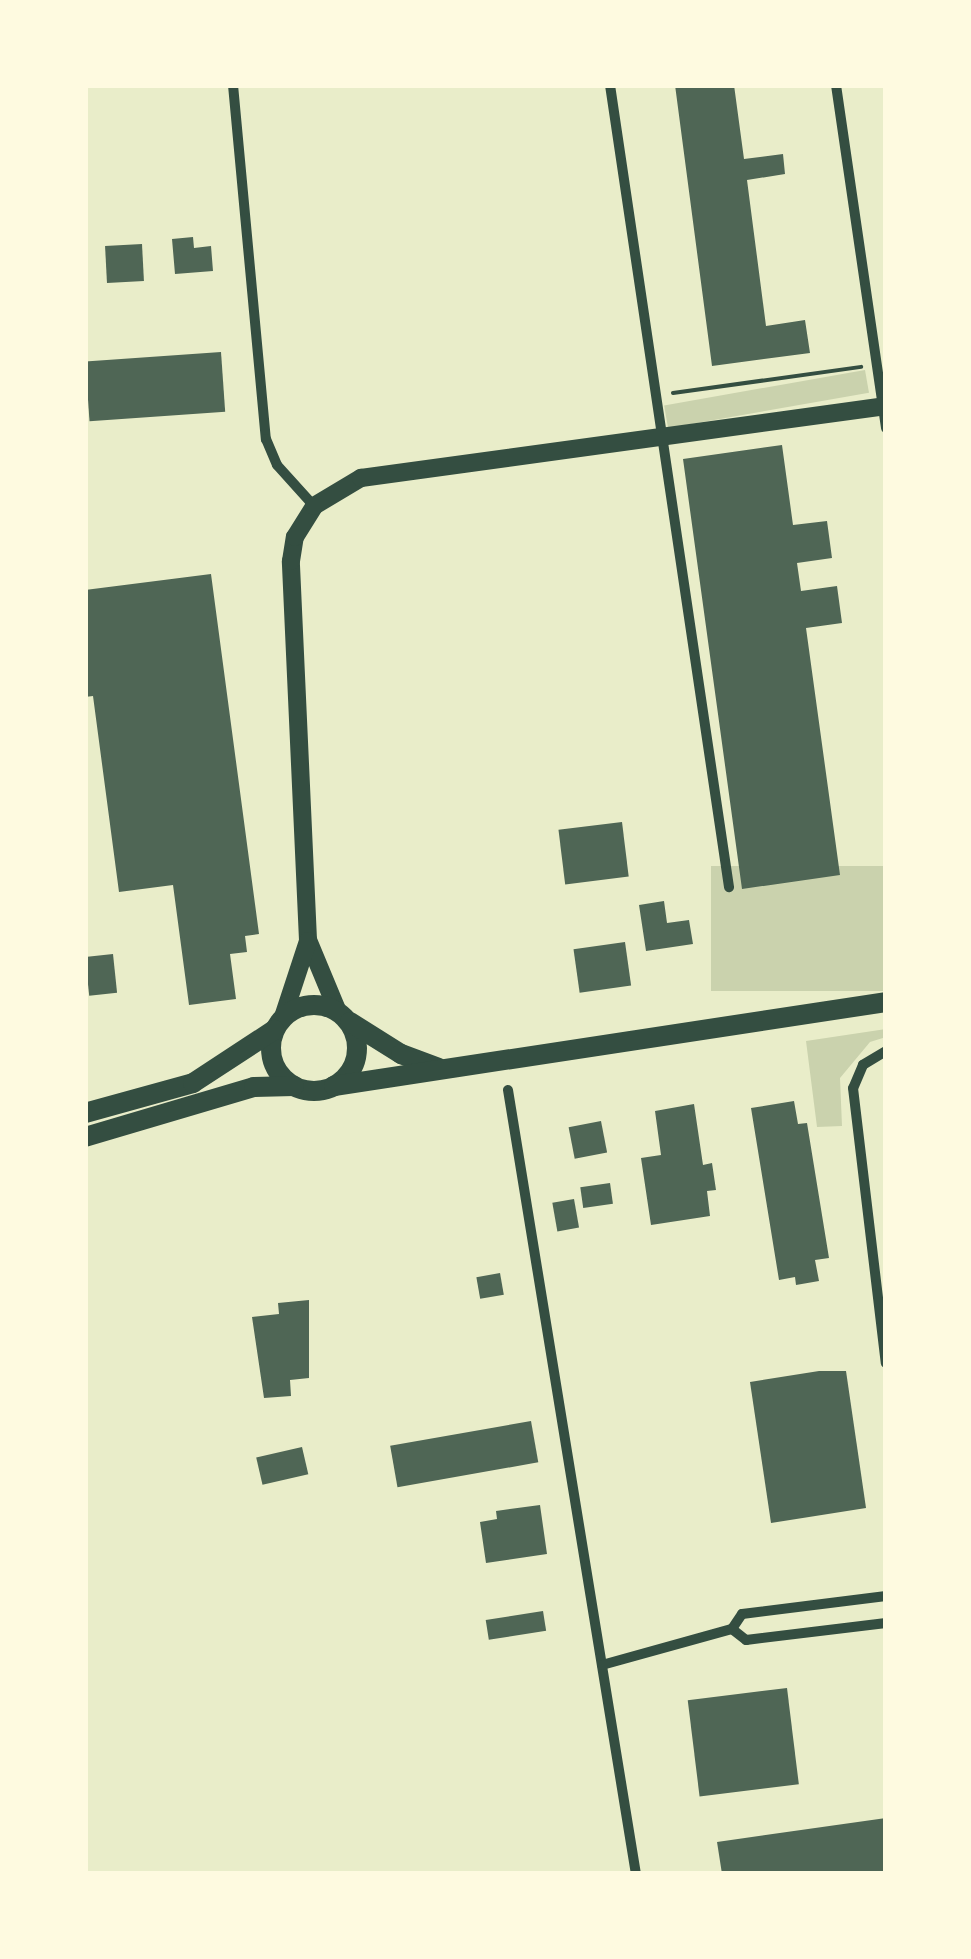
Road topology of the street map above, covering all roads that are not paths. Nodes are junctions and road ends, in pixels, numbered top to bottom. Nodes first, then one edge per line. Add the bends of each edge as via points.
1 (234, 85) edge
2 (610, 85) edge
3 (836, 85) edge
4 (884, 406) edge
5 (886, 428) edge
6 (660, 438) junction
7 (314, 506) junction
8 (729, 887) dead end
9 (308, 940) junction
10 (886, 1002) edge
11 (342, 1016) junction
12 (279, 1024) junction
13 (886, 1051) edge
14 (446, 1070) junction
15 (294, 1086) junction
16 (334, 1086) junction
17 (508, 1090) dead end
18 (85, 1112) edge
19 (85, 1138) edge
20 (886, 1363) edge
21 (886, 1596) edge
22 (886, 1623) edge
23 (732, 1629) junction
24 (602, 1665) junction
25 (636, 1874) edge

1 - 7 street via 266,439 278,465
2 - 6 street
3 - 4 street
4 - 5 street
4 - 6 street
6 - 7 street via 361,478
6 - 8 street
7 - 9 street via 295,537 290,561
9 - 11 street
9 - 12 street
10 - 14 main road
11 - 12 main road via 304,1006
11 - 14 main road via 400,1054
11 - 16 main road via 356,1056
12 - 15 main road via 275,1067
12 - 18 main road via 193,1083
13 - 20 street via 863,1065 853,1088
14 - 16 main road
15 - 16 main road
15 - 19 main road via 254,1088
17 - 24 street
21 - 23 street via 742,1614
22 - 23 street via 746,1640
23 - 24 street
24 - 25 street

